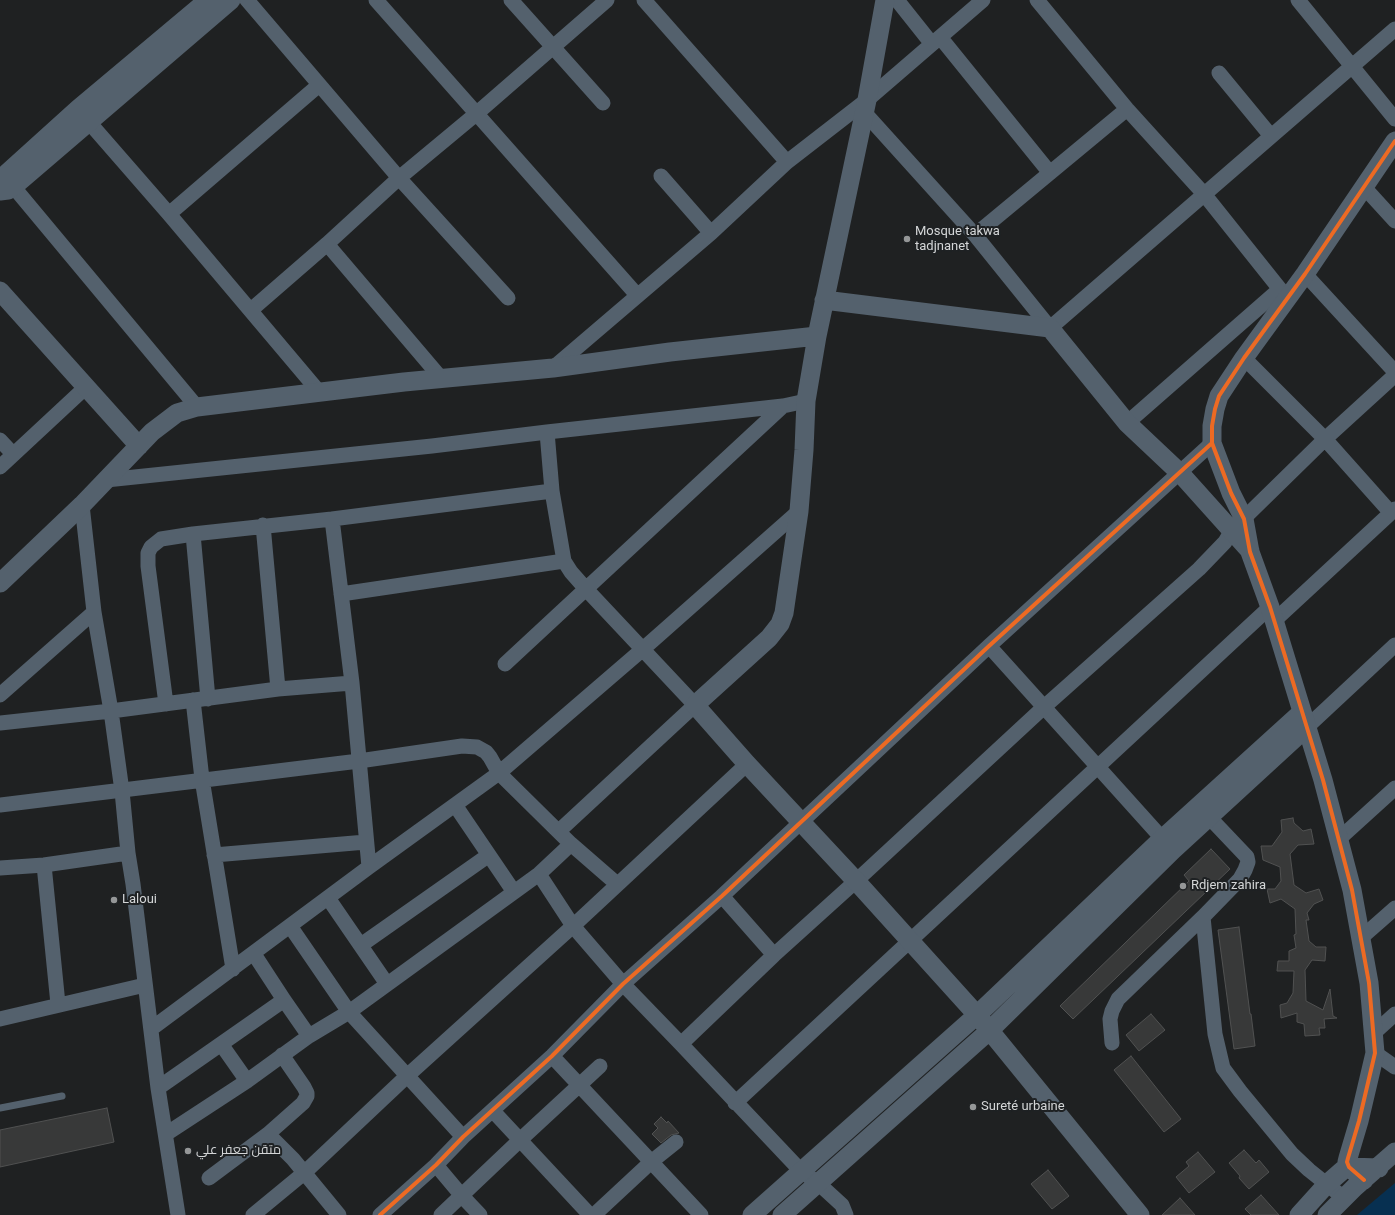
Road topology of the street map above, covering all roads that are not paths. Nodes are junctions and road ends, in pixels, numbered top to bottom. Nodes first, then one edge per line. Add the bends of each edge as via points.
1 (208, 0) edge
2 (231, 0) edge
3 (247, 0) edge
4 (376, 0) edge
5 (511, 0) edge
6 (607, 0) edge
7 (644, 0) edge
8 (885, 0) edge
9 (896, 0) edge
10 (982, 0) edge
11 (1298, 0) edge
12 (1045, 3) edge
13 (1395, 29) edge
14 (936, 40) junction
15 (552, 47) junction
16 (1353, 66) junction
17 (1219, 73) dead end
18 (319, 85) junction
19 (602, 102) dead end
20 (865, 106) junction
21 (1127, 109) junction
22 (476, 114) junction
23 (84, 116) junction
24 (1395, 119) edge
25 (1271, 136) junction
26 (1395, 141) edge
27 (786, 162) junction
28 (1050, 173) junction
29 (661, 176) dead end
30 (399, 178) junction
31 (4, 184) edge
32 (1363, 186) junction
33 (1204, 194) junction
34 (169, 214) junction
35 (1395, 221) edge
36 (711, 233) junction
37 (975, 235) junction
38 (327, 244) junction
39 (1305, 274) junction
40 (0, 291) edge
41 (1284, 293) junction
42 (637, 296) junction
43 (508, 298) dead end
44 (824, 300) junction
45 (251, 310) junction
46 (1050, 328) junction
47 (816, 336) junction
48 (1244, 358) junction
49 (553, 368) junction
50 (1395, 374) edge
51 (440, 378) junction
52 (86, 387) junction
53 (320, 392) junction
54 (806, 401) junction
55 (784, 406) junction
56 (197, 407) junction
57 (1126, 423) junction
58 (547, 432) junction
59 (1325, 439) junction
60 (0, 440) edge
61 (1212, 443) junction
62 (139, 446) junction
63 (13, 454) junction
64 (0, 467) edge
65 (1180, 473) junction
66 (106, 480) junction
67 (552, 491) junction
68 (82, 506) junction
69 (798, 511) junction
70 (1393, 511) edge
71 (332, 519) junction
72 (263, 525) junction
73 (1238, 525) junction
74 (193, 534) junction
75 (564, 561) junction
76 (0, 583) edge
77 (586, 589) junction
78 (341, 594) junction
79 (94, 612) junction
80 (1272, 614) junction
81 (1395, 645) edge
82 (989, 646) junction
83 (643, 649) junction
84 (505, 664) dead end
85 (352, 683) junction
86 (278, 689) junction
87 (0, 695) edge
88 (208, 698) junction
89 (193, 700) junction
90 (166, 704) junction
91 (695, 705) junction
92 (1044, 707) junction
93 (111, 711) junction
94 (1304, 720) junction
95 (0, 723) edge
96 (359, 761) junction
97 (748, 764) junction
98 (1098, 766) junction
99 (499, 773) junction
100 (202, 779) junction
101 (1395, 788) edge
102 (122, 791) junction
103 (0, 805) edge
104 (455, 805) junction
105 (1209, 817) junction
106 (801, 822) junction
107 (558, 831) junction
108 (1340, 839) junction
109 (366, 842) junction
110 (571, 844) junction
111 (1168, 844) junction
112 (128, 853) junction
113 (214, 855) junction
114 (489, 855) junction
115 (44, 865) junction
116 (368, 867) junction
117 (0, 868) edge
118 (539, 874) junction
119 (856, 881) junction
120 (617, 884) junction
121 (514, 892) junction
122 (722, 896) junction
123 (328, 898) junction
124 (1395, 908) edge
125 (1203, 917) junction
126 (290, 926) junction
127 (573, 926) junction
128 (1361, 938) junction
129 (909, 941) junction
130 (361, 945) junction
131 (254, 954) junction
132 (774, 955) junction
133 (233, 969) junction
134 (387, 984) junction
135 (623, 984) junction
136 (145, 985) junction
137 (284, 1000) junction
138 (58, 1004) junction
139 (349, 1012) junction
140 (1395, 1014) edge
141 (977, 1015) junction
142 (0, 1019) edge
143 (151, 1029) junction
144 (989, 1031) junction
145 (1374, 1034) junction
146 (309, 1036) junction
147 (1112, 1043) dead end
148 (221, 1044) junction
149 (681, 1044) junction
150 (1375, 1054) junction
151 (282, 1055) junction
152 (552, 1056) junction
153 (600, 1066) dead end
154 (1395, 1067) edge
155 (407, 1076) junction
156 (247, 1081) junction
157 (579, 1086) junction
158 (158, 1088) junction
159 (62, 1096) dead end
160 (735, 1103) junction
161 (0, 1108) edge
162 (493, 1111) junction
163 (166, 1134) junction
164 (268, 1134) junction
165 (464, 1137) junction
166 (520, 1140) junction
167 (676, 1142) dead end
168 (1395, 1152) edge
169 (651, 1162) junction
170 (436, 1165) junction
171 (1350, 1167) junction
172 (1379, 1168) junction
173 (801, 1171) junction
174 (304, 1173) junction
175 (209, 1178) dead end
176 (1364, 1180) junction
177 (818, 1183) junction
178 (1327, 1184) junction
179 (462, 1196) junction
180 (1344, 1198) junction
181 (178, 1215) edge
182 (253, 1215) edge
183 (339, 1215) edge
184 (380, 1215) edge
185 (442, 1215) edge
186 (480, 1215) edge
187 (590, 1215) edge
188 (594, 1215) edge
189 (701, 1215) edge
190 (752, 1215) edge
191 (782, 1215) edge
192 (846, 1215) edge
193 (1140, 1215) edge
194 (1299, 1215) edge
195 (1327, 1215) edge

1 - 23 street
2 - 23 street
3 - 18 street
4 - 22 street
5 - 15 street
6 - 15 street
7 - 27 street
8 - 20 street
9 - 14 street
10 - 14 street
11 - 16 street
12 - 21 street
13 - 16 street
14 - 20 street
14 - 28 street
15 - 19 street
15 - 22 street
16 - 24 street
16 - 25 street
17 - 25 street
18 - 30 street
18 - 34 street
20 - 27 street
20 - 37 street
20 - 44 street
21 - 28 street
21 - 33 street
22 - 30 street
22 - 42 street
23 - 31 street
23 - 34 street
25 - 33 street
26 - 32 street
27 - 36 street
28 - 37 street
29 - 36 street
30 - 38 street
30 - 43 street
31 - 56 street
32 - 35 street
32 - 39 street
33 - 41 street
33 - 46 street
34 - 45 street
36 - 42 street
37 - 46 street
38 - 45 street
38 - 51 street
39 - 41 street
39 - 50 street
40 - 52 street
41 - 48 street
41 - 57 street
42 - 49 street
44 - 46 street
44 - 47 street
45 - 53 street
46 - 57 street
47 - 49 street
47 - 54 street
48 - 59 street
48 - 61 street via 1219,396 1212,426
49 - 51 street
50 - 59 street
51 - 53 street
52 - 62 street
52 - 63 street
53 - 56 street
54 - 55 street
54 - 69 street
55 - 58 street
55 - 77 street
56 - 62 street via 164,422
57 - 65 street
58 - 66 street
58 - 67 street
59 - 70 street
59 - 73 street
60 - 63 street
61 - 65 street
61 - 73 street via 1231,492
62 - 66 street
63 - 64 street
65 - 73 street
65 - 82 street
66 - 68 street
67 - 71 street
67 - 75 street
68 - 76 street
68 - 79 street
69 - 83 street
69 - 91 street via 786,605 780,624 769,638
70 - 80 street
71 - 72 street
71 - 78 street
72 - 74 street
72 - 86 street
73 - 80 street
73 - 92 street via 1199,569
74 - 88 street
74 - 90 street via 161,539 148,553
75 - 77 street
75 - 78 street
77 - 83 street
77 - 84 street
78 - 85 street
79 - 87 street
79 - 93 street
80 - 94 street
80 - 98 street
81 - 94 street
82 - 92 street
82 - 106 street
83 - 91 street
83 - 99 street
85 - 86 street
85 - 96 street
86 - 88 street
88 - 89 street
89 - 90 street
89 - 100 street
90 - 93 street
91 - 97 street
91 - 107 street
92 - 98 street
92 - 119 street
93 - 95 street
93 - 102 street
94 - 105 street
94 - 108 street
94 - 111 street
96 - 99 street via 462,746 477,747 494,761
96 - 100 street
96 - 109 street
97 - 106 street
97 - 120 street
98 - 111 street
98 - 129 street
99 - 104 street
99 - 107 street
100 - 102 street
100 - 113 street
101 - 108 street
102 - 103 street
102 - 112 street
104 - 114 street
104 - 116 street
105 - 111 street
105 - 125 street via 1243,852 1248,862 1240,879
106 - 119 street
106 - 122 street
107 - 110 street
108 - 128 street
109 - 113 street
109 - 116 street
110 - 118 street
110 - 120 street
111 - 141 street
111 - 144 street
112 - 115 street
112 - 136 street
113 - 133 street
114 - 121 street
114 - 130 street
115 - 117 street
115 - 138 street
116 - 123 street
118 - 121 street
118 - 127 street
119 - 129 street
119 - 132 street
120 - 127 street
121 - 134 street
122 - 132 street
122 - 135 street
123 - 126 street
123 - 130 street
124 - 128 street
125 - 147 street via 1118,1000 1110,1019
125 - 178 street via 1215,1034 1225,1072 1292,1154
126 - 131 street
126 - 139 street
127 - 135 street
127 - 155 street
128 - 145 street
129 - 141 street
129 - 160 street
130 - 134 street
131 - 133 street
131 - 137 street
132 - 149 street
133 - 143 street
134 - 139 street
135 - 149 street
135 - 152 street
136 - 138 street
136 - 143 street
137 - 146 street
137 - 148 street
138 - 142 street
139 - 146 street
139 - 155 street
140 - 145 street
141 - 144 street
141 - 173 street
143 - 158 street
144 - 177 street
144 - 193 street
145 - 150 street
146 - 151 street
148 - 156 street
148 - 158 street
149 - 160 street
150 - 154 street
150 - 171 street via 1350,1147 1347,1162
151 - 156 street
151 - 164 street via 304,1087 307,1096 303,1104
152 - 157 street
152 - 162 street
153 - 157 street
155 - 165 street
155 - 174 street
156 - 163 street
157 - 166 street
157 - 169 street
158 - 163 street
159 - 161 lane
160 - 173 street
162 - 165 street
162 - 166 street
163 - 181 street
164 - 174 street
164 - 175 street
165 - 170 street
166 - 179 street
166 - 187 street
167 - 169 street
168 - 172 street
169 - 188 street
169 - 189 street
170 - 179 street
170 - 184 street
171 - 172 street
171 - 176 street
171 - 178 street
172 - 176 street
173 - 177 street
173 - 190 street
174 - 182 street
174 - 183 street
176 - 180 street
177 - 191 street
177 - 192 street via 842,1205
178 - 180 street
178 - 194 street
179 - 185 street
179 - 186 street
180 - 195 street

